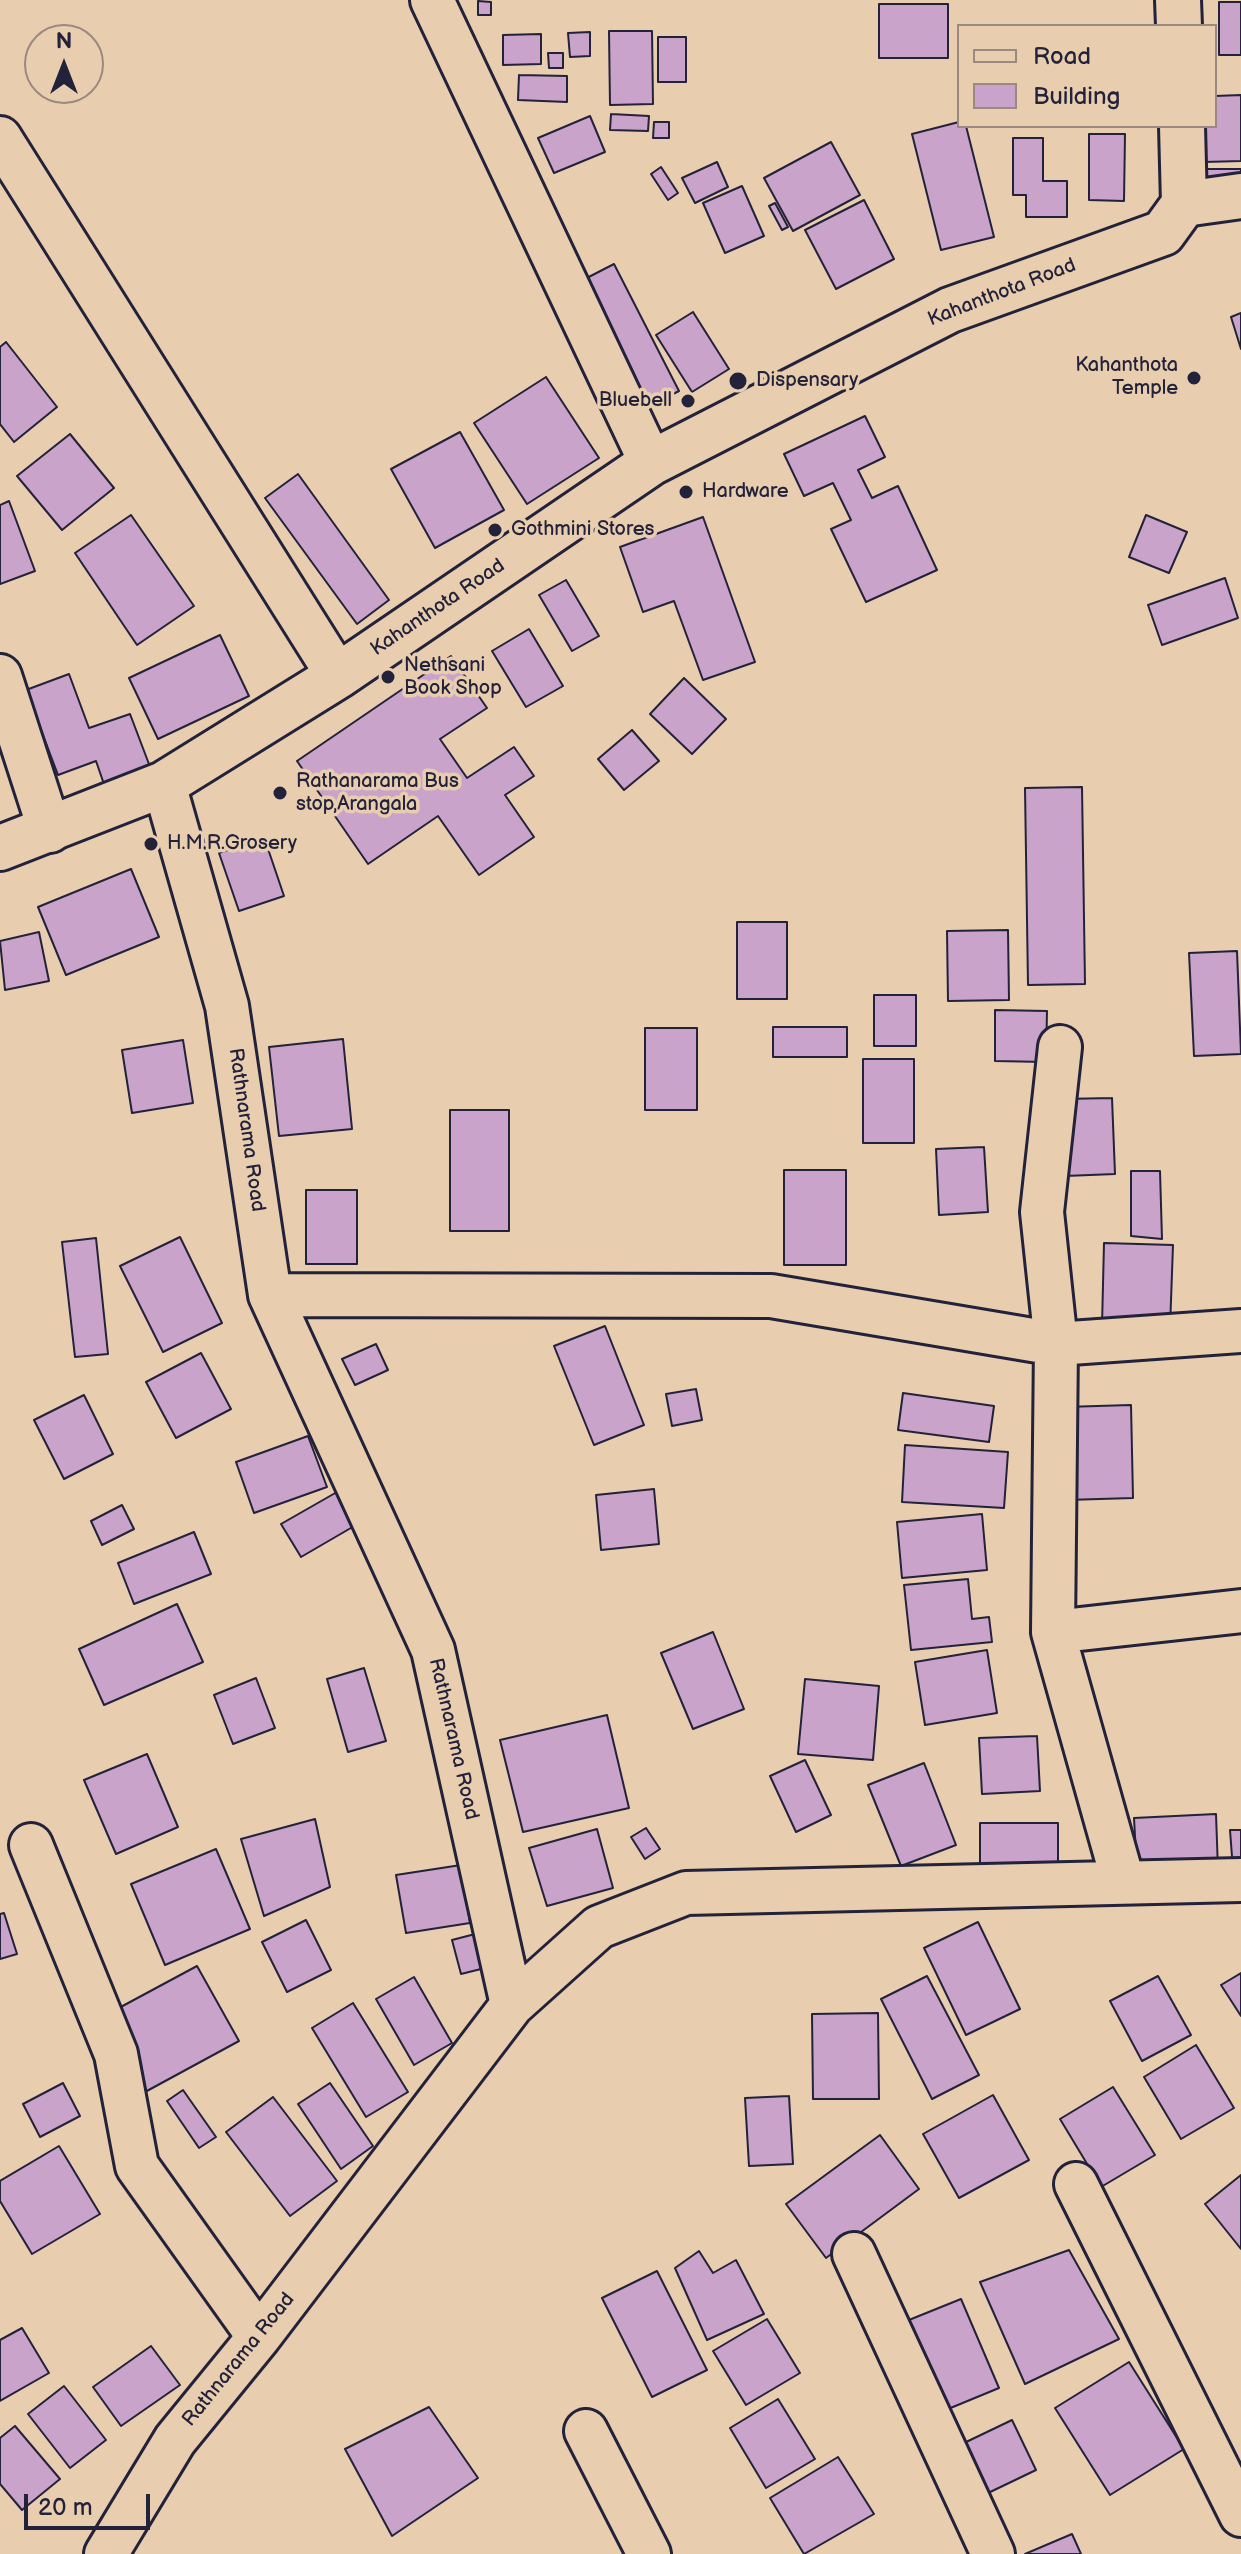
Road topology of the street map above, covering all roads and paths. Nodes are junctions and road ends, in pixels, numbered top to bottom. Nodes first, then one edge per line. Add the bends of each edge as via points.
1 (432, 0) edge
2 (1178, 0) edge
3 (1179, 24) edge
4 (1182, 128) edge
5 (0, 138) edge
6 (1241, 196) edge
7 (1184, 204) junction
8 (651, 463) junction
9 (0, 676) edge
10 (338, 676) junction
11 (164, 784) junction
12 (50, 831) junction
13 (0, 848) edge
14 (1060, 1047) dead end
15 (270, 1295) junction
16 (1241, 1331) edge
17 (1056, 1344) junction
18 (1241, 1611) edge
19 (1053, 1632) junction
20 (31, 1845) dead end
21 (1241, 1880) edge
22 (1123, 1881) junction
23 (512, 2005) junction
24 (1076, 2184) dead end
25 (854, 2254) dead end
26 (259, 2337) junction
27 (586, 2431) dead end
28 (1241, 2515) edge
29 (106, 2554) edge
30 (649, 2554) edge
31 (993, 2554) edge

1 - 8 street
2 - 3 main road
4 - 7 main road
5 - 10 street
6 - 7 main road
7 - 8 main road, Kahanthota Road via 1163,233 950,310
8 - 10 main road, Kahanthota Road
9 - 12 street
10 - 11 main road, Kahanthota Road
11 - 12 main road, Kahanthota Road
11 - 15 street, Rathnarama Road via 227,1006
12 - 13 main road, Kahanthota Road
14 - 17 street via 1042,1212
15 - 17 street via 771,1296
15 - 23 street, Rathnarama Road via 433,1650
16 - 17 street
17 - 19 street
18 - 19 street
19 - 22 street
20 - 26 street via 116,2054 137,2166
21 - 22 street
22 - 23 street via 686,1893 599,1927
23 - 26 street, Rathnarama Road
24 - 28 street
25 - 31 street
26 - 29 street, Rathnarama Road via 175,2440
27 - 30 street

